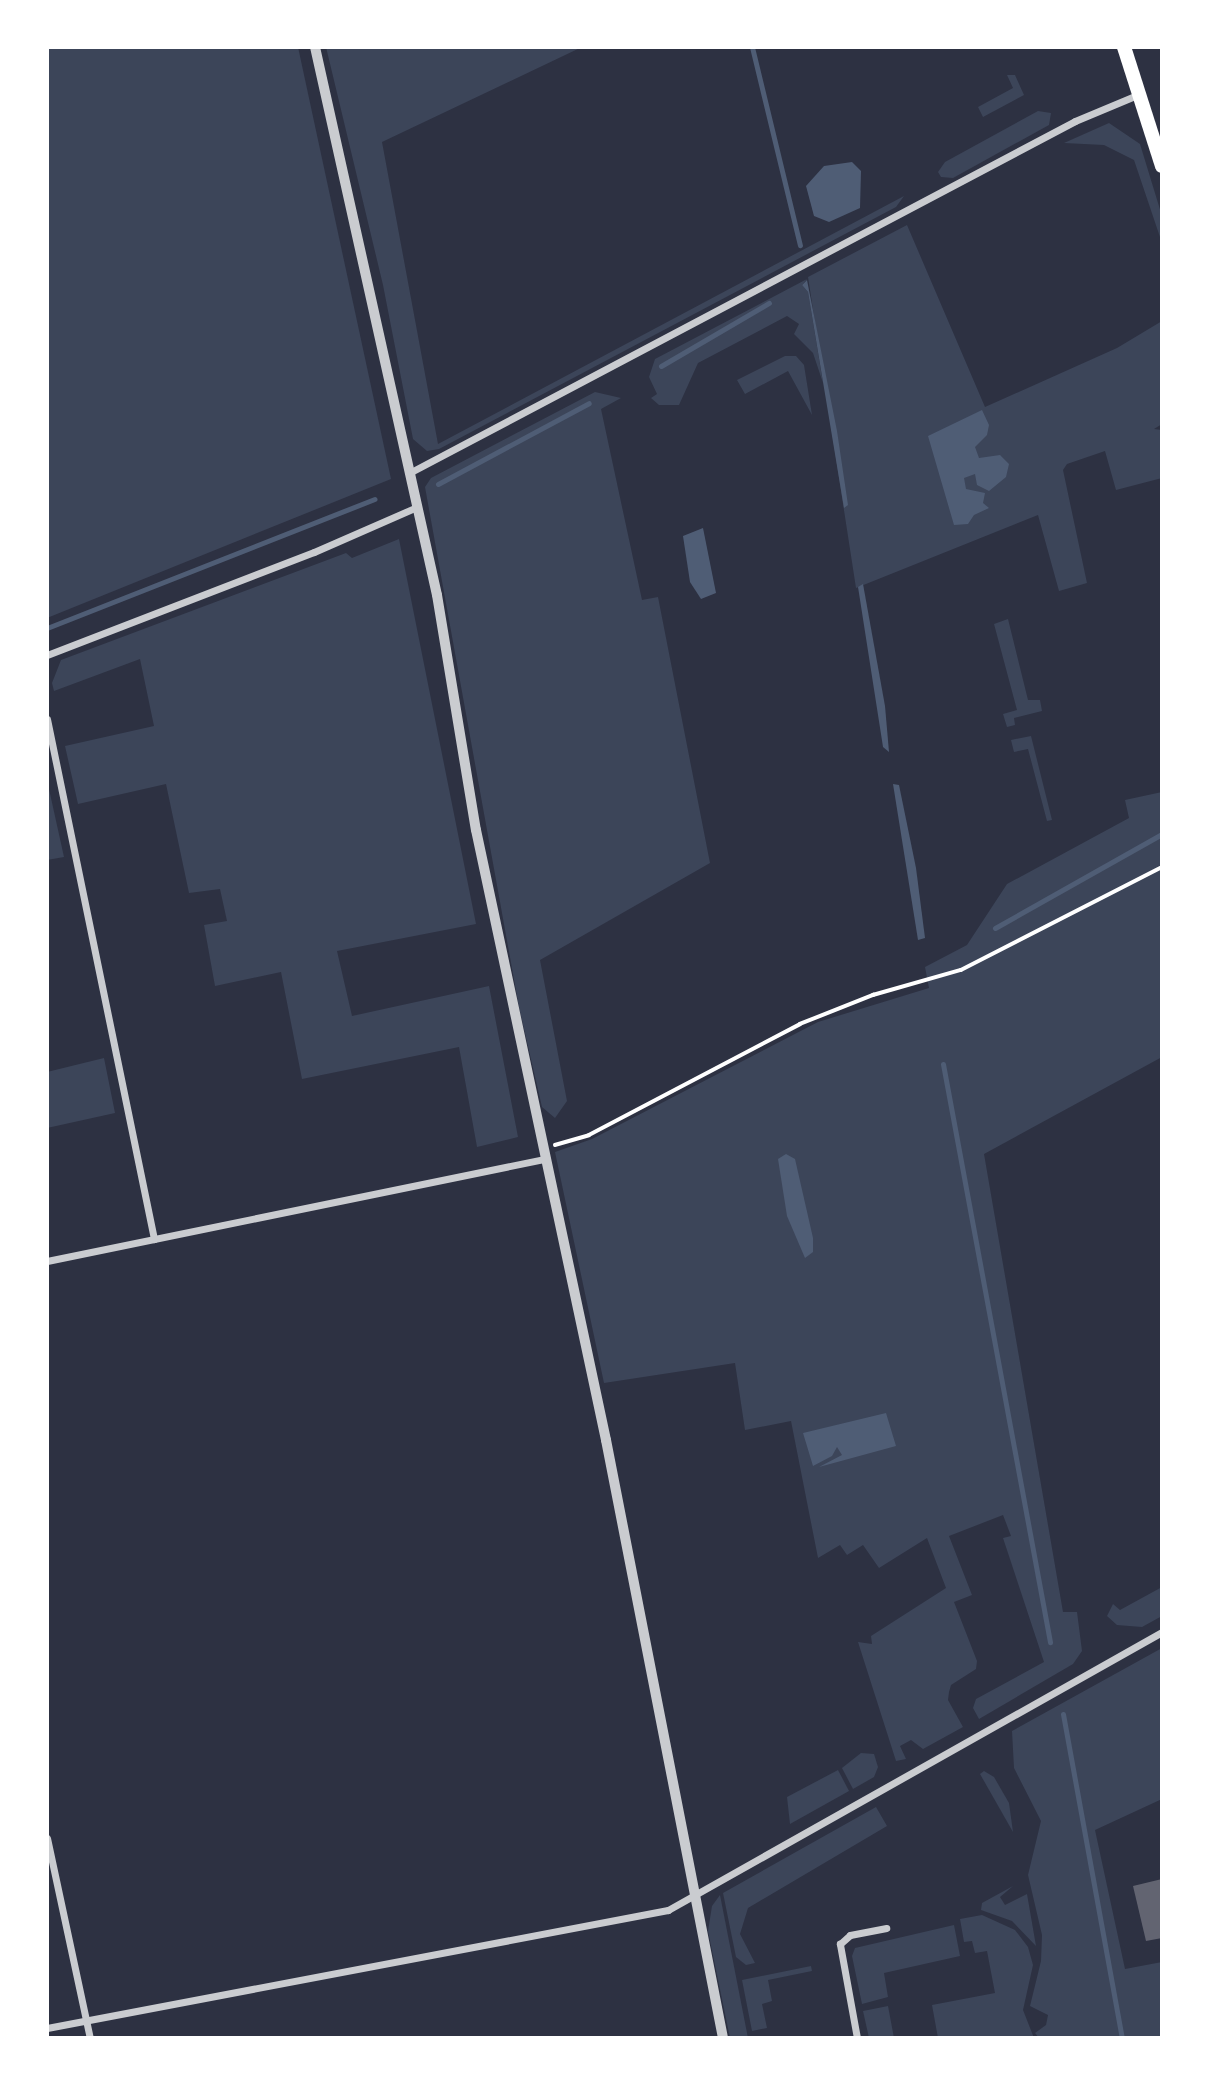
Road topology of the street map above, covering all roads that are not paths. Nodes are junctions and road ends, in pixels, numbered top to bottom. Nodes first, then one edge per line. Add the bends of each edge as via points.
1 (315, 47) edge
2 (1124, 47) edge
3 (1142, 94) junction
4 (1162, 127) edge
5 (1162, 166) edge
6 (411, 472) junction
7 (417, 507) junction
8 (47, 655) edge
9 (47, 719) edge
10 (543, 1153) junction
11 (154, 1239) junction
12 (47, 1261) edge
13 (1162, 1632) edge
14 (47, 1838) edge
15 (695, 1893) junction
16 (886, 1928) dead end
17 (86, 2019) junction
18 (47, 2028) edge
19 (90, 2038) edge
20 (723, 2038) edge
21 (857, 2038) edge

1 - 6 street
2 - 3 highway
3 - 4 highway
3 - 5 highway
3 - 6 street via 1075,121
6 - 7 street
7 - 8 street via 302,557
7 - 10 street via 438,595 476,830
9 - 11 street
10 - 11 street
10 - 15 street via 606,1440
11 - 12 street
13 - 15 street
14 - 17 street
15 - 17 street via 668,1910
15 - 20 street
16 - 21 street via 850,1935 840,1944
17 - 18 street
17 - 19 street

